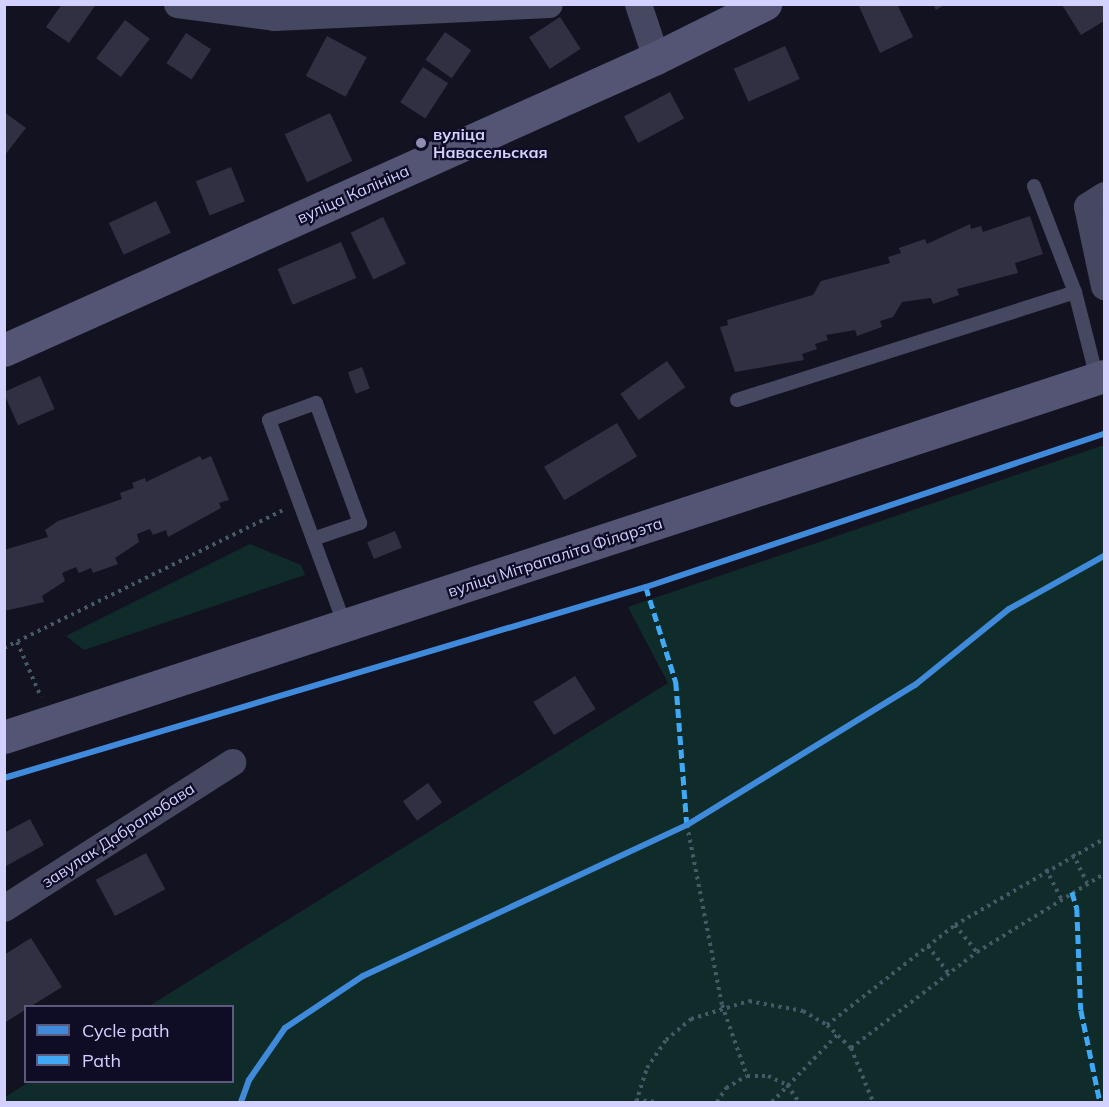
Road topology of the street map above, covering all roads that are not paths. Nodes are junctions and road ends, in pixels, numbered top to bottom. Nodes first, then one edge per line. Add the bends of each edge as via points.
1 (177, 4) edge
2 (549, 4) edge
3 (638, 4) edge
4 (765, 4) edge
5 (656, 58) junction
6 (1034, 186) dead end
7 (1096, 200) edge
8 (1104, 286) edge
9 (1076, 292) junction
10 (4, 350) edge
11 (1101, 377) edge
12 (737, 400) dead end
13 (314, 539) junction
14 (345, 626) junction
15 (4, 738) edge
16 (232, 762) dead end
17 (4, 908) edge

1 - 2 street via 274,17
3 - 5 street
4 - 5 main road, вуліца Калініна
5 - 10 main road, вуліца Калініна
6 - 9 lane
7 - 8 street
9 - 11 lane
9 - 12 lane
11 - 14 main road, вуліца Мітрапаліта Філарэта
13 - 13 lane via 269,420 316,403 360,523
13 - 14 lane
14 - 15 main road, вуліца Мітрапаліта Філарэта
16 - 17 street, завулак Дабралюбава

